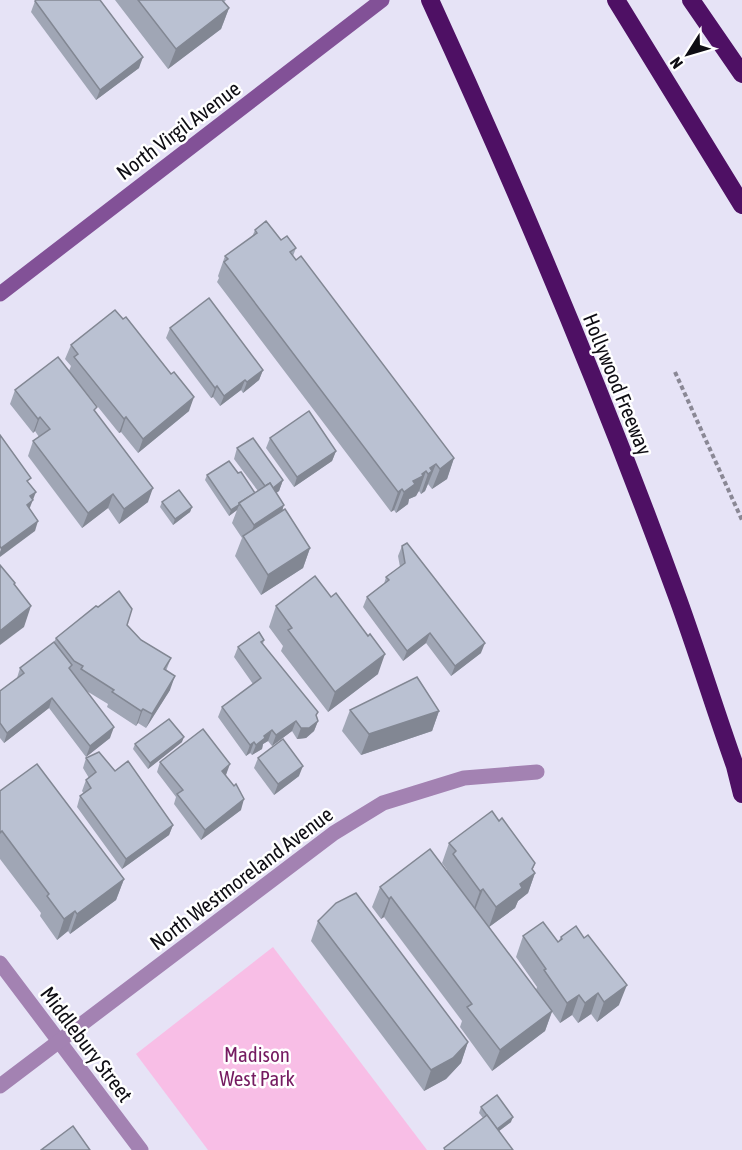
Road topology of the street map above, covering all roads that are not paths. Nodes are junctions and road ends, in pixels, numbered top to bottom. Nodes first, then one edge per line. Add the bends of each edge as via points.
1 (382, 0) edge
2 (430, 0) edge
3 (691, 0) edge
4 (619, 4) edge
5 (742, 74) edge
6 (742, 205) edge
7 (0, 294) edge
8 (537, 772) dead end
9 (742, 794) edge
10 (0, 963) edge
11 (59, 1042) junction
12 (0, 1086) edge
13 (141, 1150) edge

1 - 7 main road, North Virgil Avenue
2 - 9 highway, Hollywood Freeway via 482,114 623,455 678,600
3 - 5 highway
4 - 6 highway
8 - 11 street, North Westmoreland Avenue via 464,778 383,803 334,833
10 - 11 street, Middlebury Street
11 - 12 street, North Westmoreland Avenue
11 - 13 street, Middlebury Street

